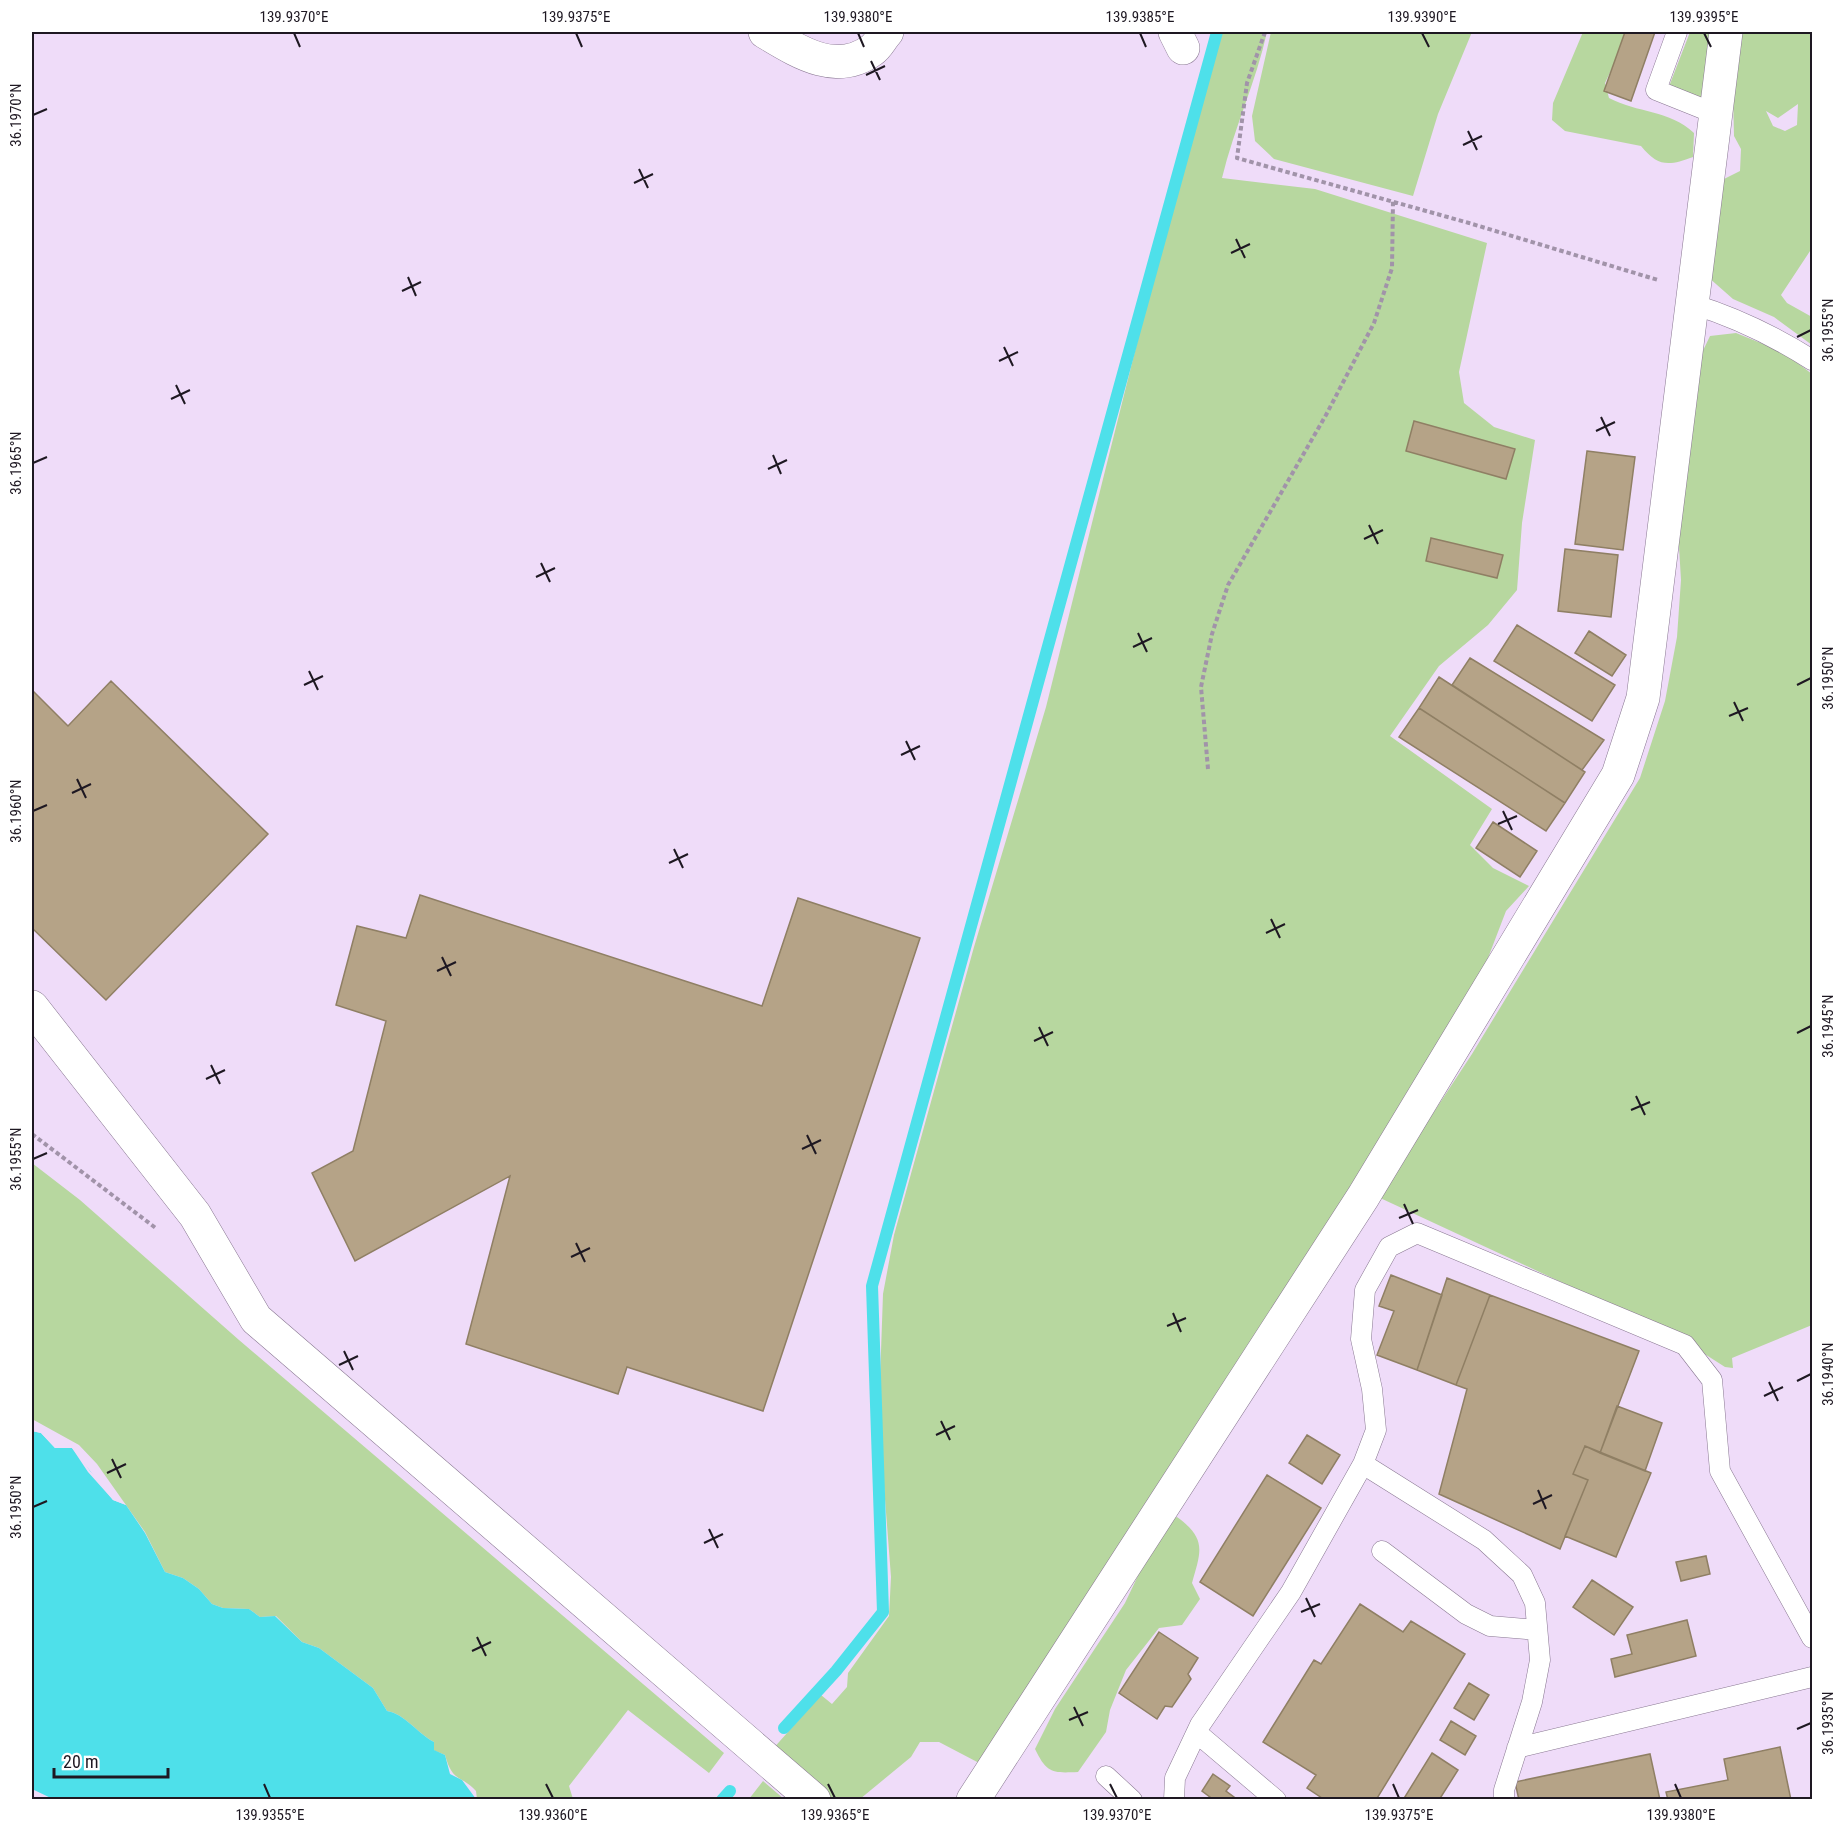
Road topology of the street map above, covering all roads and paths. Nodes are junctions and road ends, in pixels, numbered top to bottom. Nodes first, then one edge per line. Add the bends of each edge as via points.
1 (765, 32) edge
2 (887, 32) edge
3 (1265, 32) edge
4 (1677, 32) edge
5 (1726, 32) edge
6 (1716, 114) junction
7 (1393, 201) junction
8 (1693, 297) junction
9 (1812, 360) edge
10 (1208, 769) dead end
11 (32, 1007) edge
12 (32, 1134) edge
13 (161, 1232) dead end
14 (1363, 1464) junction
15 (1382, 1551) dead end
16 (1537, 1630) junction
17 (1812, 1638) edge
18 (1812, 1677) edge
19 (1197, 1733) junction
20 (1517, 1748) junction
21 (1106, 1776) dead end
22 (814, 1800) edge
23 (973, 1800) edge
24 (1132, 1800) edge
25 (1174, 1800) edge
26 (1276, 1800) edge
27 (1504, 1800) edge

1 - 2 street via 804,55 840,63 872,50
3 - 7 path via 1247,83 1237,158
4 - 6 lane via 1656,90
5 - 6 street
6 - 8 street
7 - 8 path
7 - 10 path via 1392,268 1374,323 1228,585 1212,634 1201,687
8 - 9 lane
8 - 23 street via 1643,698 1618,775 1362,1197
11 - 22 street via 195,1215 256,1319
12 - 13 path
14 - 16 lane via 1484,1540 1522,1575 1535,1603
14 - 17 lane via 1376,1430 1362,1339 1365,1290 1389,1247 1417,1233 1685,1345 1712,1380 1720,1471
14 - 19 lane via 1291,1592
15 - 16 lane via 1466,1614 1490,1626
16 - 20 lane via 1540,1660
18 - 20 lane
19 - 25 lane via 1174,1778
19 - 26 lane
20 - 27 lane
21 - 24 lane

